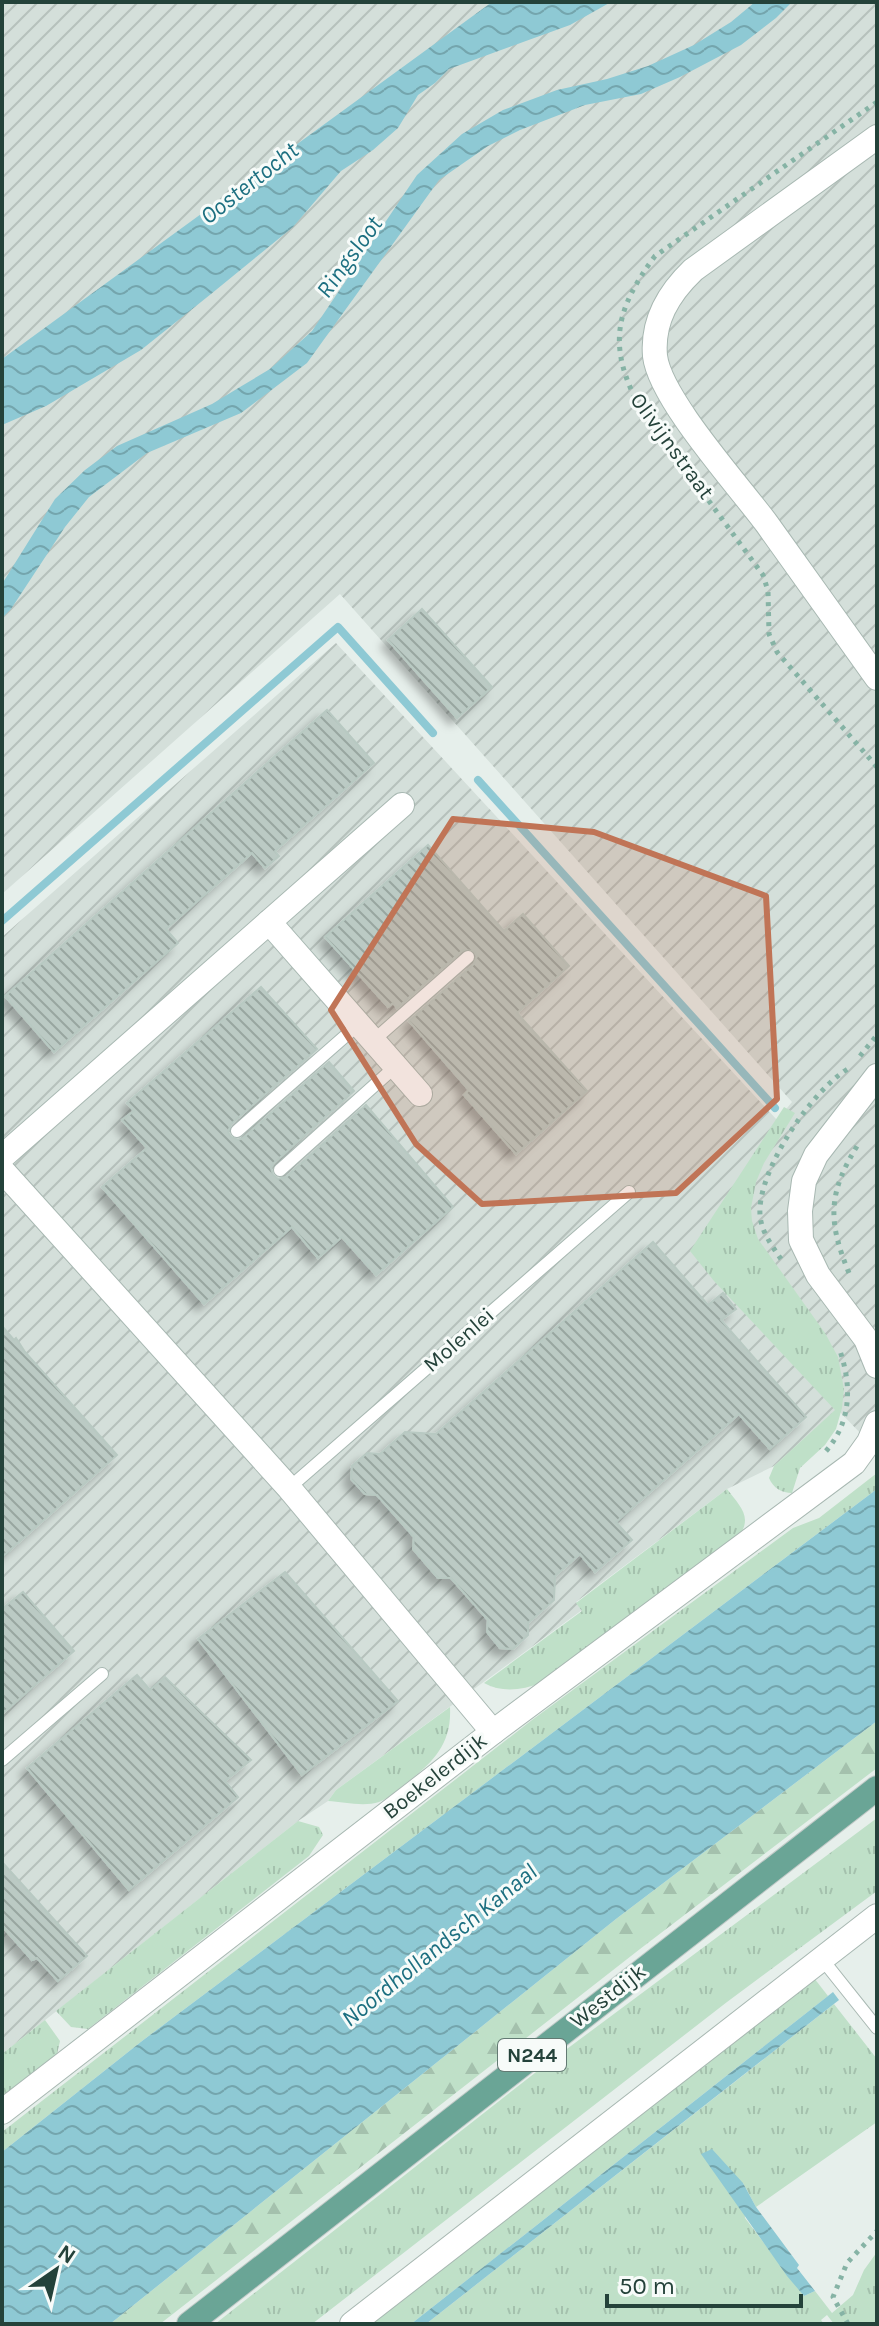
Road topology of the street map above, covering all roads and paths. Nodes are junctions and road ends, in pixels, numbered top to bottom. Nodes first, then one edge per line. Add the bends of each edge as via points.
1 (877, 102) edge
2 (877, 137) edge
3 (877, 678) edge
4 (877, 767) edge
5 (402, 805) dead end
6 (269, 922) junction
7 (468, 957) dead end
8 (366, 1032) junction
9 (877, 1035) edge
10 (396, 1066) junction
11 (851, 1068) dead end
12 (877, 1076) edge
13 (420, 1094) dead end
14 (237, 1131) dead end
15 (863, 1138) dead end
16 (2, 1157) edge
17 (2, 1170) edge
18 (280, 1170) dead end
19 (629, 1192) dead end
20 (852, 1278) dead end
21 (877, 1366) edge
22 (873, 1432) edge
23 (289, 1488) junction
24 (102, 1674) dead end
25 (493, 1732) junction
26 (2, 1760) edge
27 (877, 1788) edge
28 (877, 1916) edge
29 (822, 1959) junction
30 (877, 2028) edge
31 (2, 2112) edge
32 (877, 2231) edge
33 (189, 2324) edge
34 (352, 2324) edge
35 (848, 2324) edge

1 - 4 path, Olivijnstraat via 655,256 638,278 618,331 619,358 638,404 763,575 769,634 777,652
2 - 3 street, Olivijnstraat via 676,286 658,322 655,358 679,409
5 - 6 street
6 - 8 street
6 - 16 street
7 - 8 lane
8 - 10 street
8 - 14 lane
9 - 11 path
10 - 13 street
10 - 18 lane
12 - 21 street via 816,1155 804,1181 800,1211 801,1240 818,1275 866,1339
15 - 20 path via 844,1166 833,1214 836,1243
17 - 23 street
19 - 23 lane, Molenlei
22 - 25 street, Boekelerdijk via 854,1463
23 - 25 street
24 - 26 lane
25 - 31 street, Boekelerdijk
27 - 33 main road, Westdijk / N244
28 - 29 street
29 - 30 lane
29 - 34 street
32 - 35 path via 847,2263 833,2297

